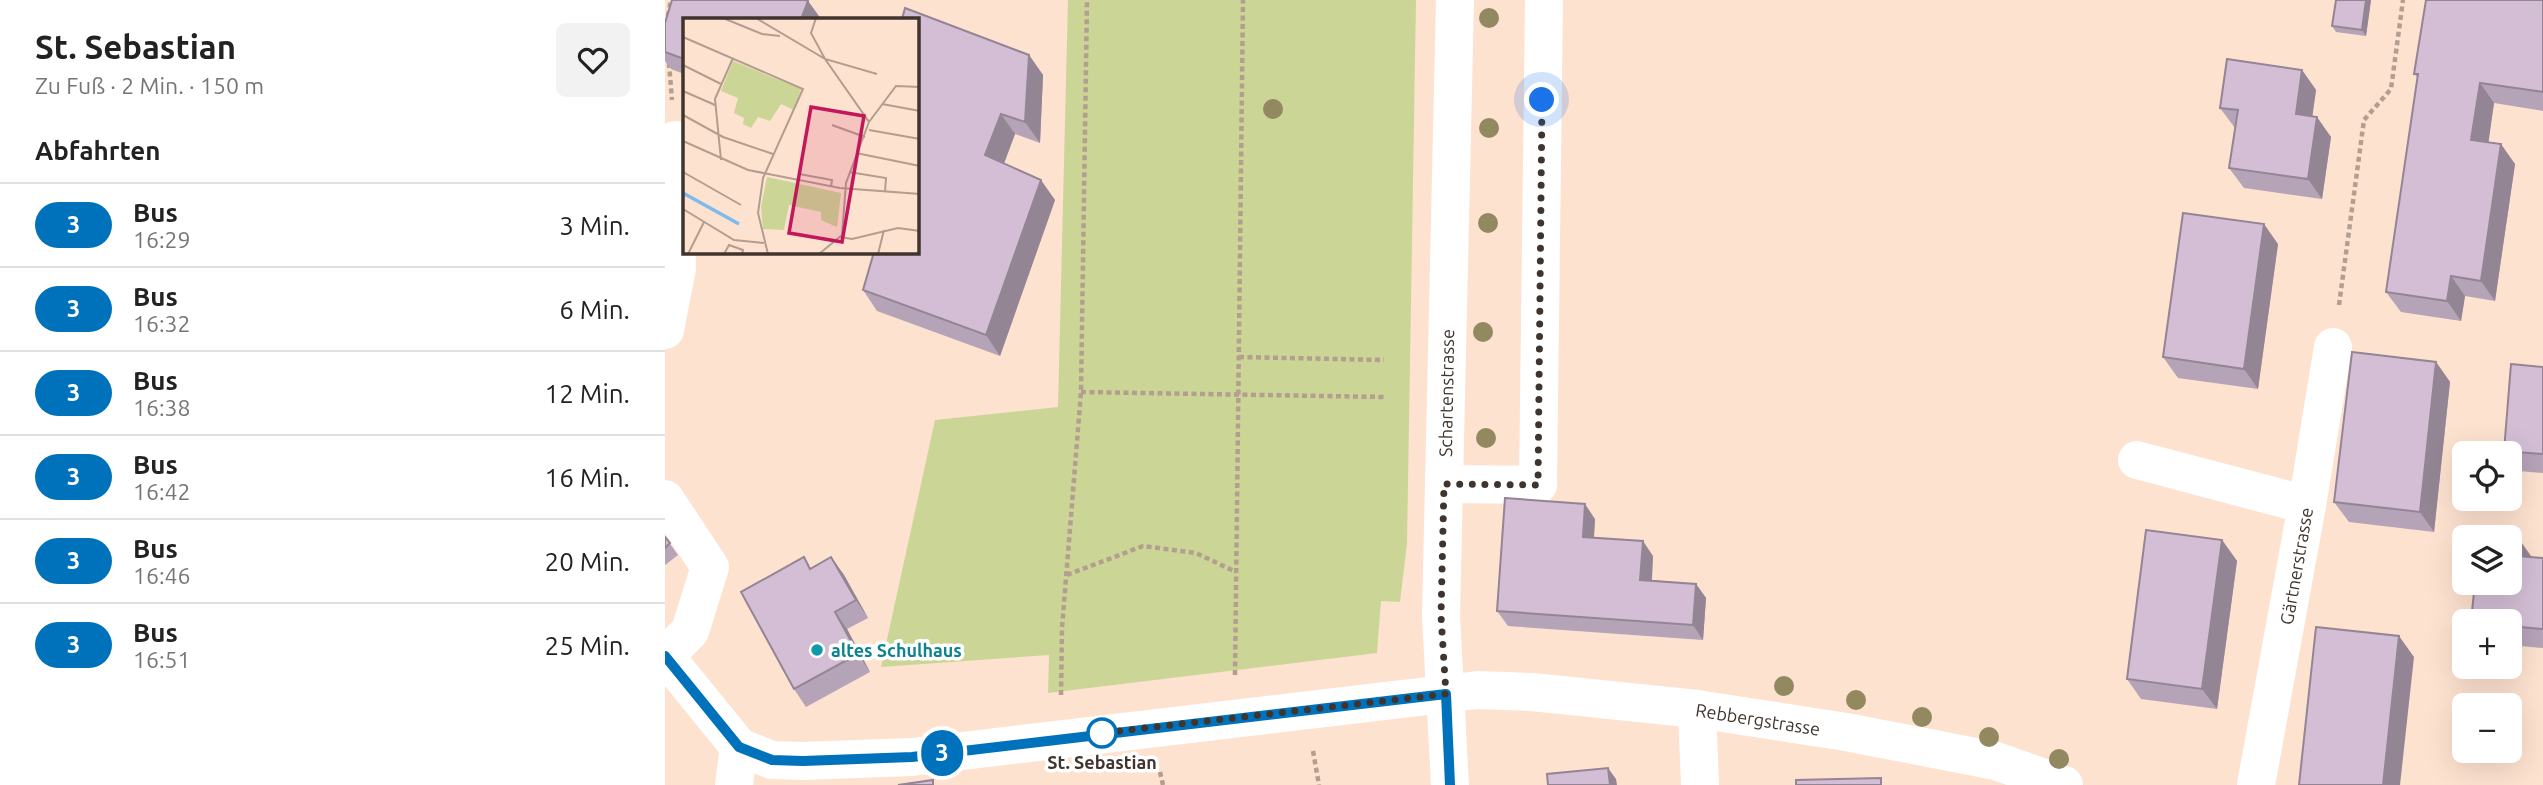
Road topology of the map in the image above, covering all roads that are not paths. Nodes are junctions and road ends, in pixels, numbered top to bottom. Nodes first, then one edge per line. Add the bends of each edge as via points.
1 (1455, 0) edge
2 (1543, 0) edge
3 (675, 140) road end
4 (665, 330) edge
5 (2333, 347) road end
6 (2137, 460) dead end
7 (1444, 484) junction
8 (665, 499) edge
9 (2307, 505) junction
10 (665, 656) edge
11 (1446, 694) junction
12 (1697, 709) junction
13 (739, 747) junction
14 (1995, 773) edge
15 (734, 785) edge
16 (1450, 785) edge
17 (1700, 785) edge
18 (2064, 785) edge
19 (2256, 785) edge

1 - 7 street, Schartenstrasse
2 - 7 street via 1538,485
3 - 4 street via 677,268
5 - 9 street, Gärtnerstrasse
6 - 9 street
7 - 11 street, Schartenstrasse via 1441,616
8 - 10 street via 710,568 690,631
9 - 19 street, Gärtnerstrasse
10 - 13 street
11 - 12 street, Rebbergstrasse via 1532,692
11 - 13 street, Rebbergstrasse via 912,757 772,760
11 - 16 street, Schartenstrasse
12 - 14 street, Rebbergstrasse via 1846,732
12 - 17 street
13 - 15 street
14 - 18 street, Rebbergstrasse

